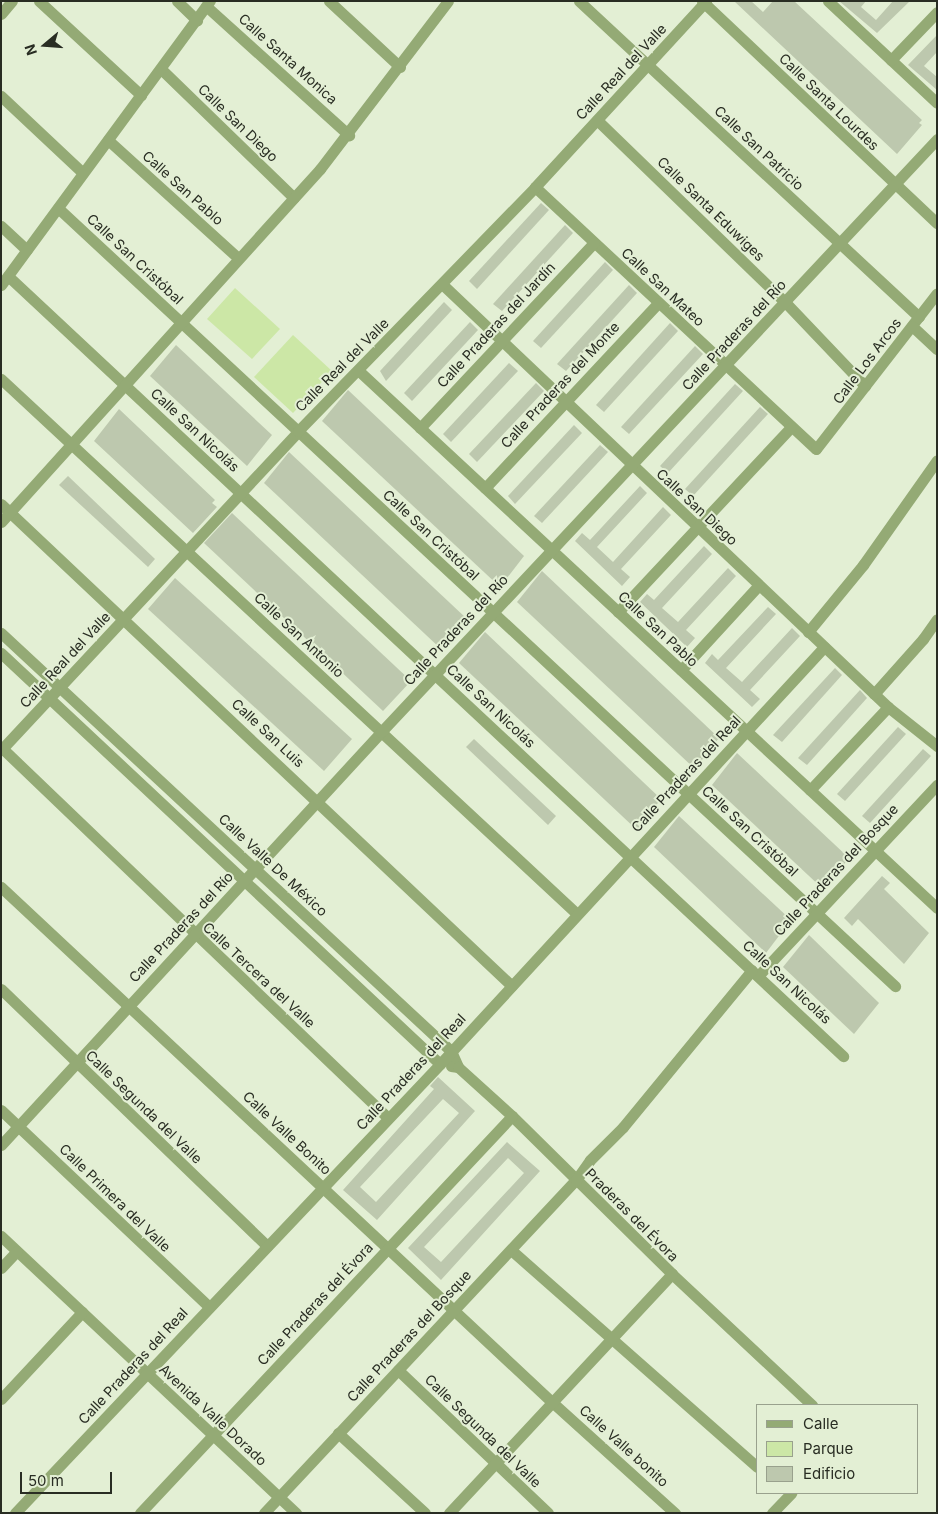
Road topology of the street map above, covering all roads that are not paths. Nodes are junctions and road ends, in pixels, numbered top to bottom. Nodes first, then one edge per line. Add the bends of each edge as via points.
1 (12, 1) edge
2 (39, 1) edge
3 (177, 1) edge
4 (329, 1) edge
5 (448, 1) edge
6 (579, 1) edge
7 (828, 1) edge
8 (704, 2) edge
9 (208, 4) edge
10 (937, 12) edge
11 (1, 14) edge
12 (197, 20) junction
13 (891, 60) junction
14 (648, 65) junction
15 (400, 67) junction
16 (161, 69) junction
17 (142, 95) junction
18 (1, 96) edge
19 (937, 103) edge
20 (597, 120) junction
21 (349, 135) junction
22 (937, 139) edge
23 (108, 140) junction
24 (84, 173) junction
25 (894, 184) junction
26 (535, 187) junction
27 (294, 198) junction
28 (58, 208) junction
29 (937, 223) edge
30 (1, 226) edge
31 (594, 243) junction
32 (839, 243) junction
33 (27, 250) junction
34 (238, 258) junction
35 (4, 280) edge
36 (442, 284) junction
37 (937, 293) edge
38 (785, 302) junction
39 (658, 303) junction
40 (915, 321) junction
41 (181, 322) junction
42 (501, 341) junction
43 (937, 349) edge
44 (725, 366) junction
45 (359, 371) junction
46 (1, 379) edge
47 (125, 385) junction
48 (866, 386) junction
49 (565, 402) junction
50 (420, 428) junction
51 (790, 428) junction
52 (298, 431) junction
53 (71, 444) junction
54 (819, 448) joint
55 (937, 460) edge
56 (632, 467) junction
57 (485, 488) junction
58 (240, 493) junction
59 (1, 504) edge
60 (10, 512) junction
61 (1, 522) edge
62 (698, 528) junction
63 (552, 550) junction
64 (186, 551) junction
65 (759, 585) junction
66 (493, 612) junction
67 (618, 612) junction
68 (937, 618) edge
69 (124, 619) junction
70 (1, 632) edge
71 (808, 632) junction
72 (824, 647) junction
73 (1, 653) edge
74 (681, 670) junction
75 (435, 675) junction
76 (61, 688) junction
77 (874, 694) junction
78 (50, 699) junction
79 (888, 707) junction
80 (746, 731) junction
81 (381, 732) junction
82 (937, 746) edge
83 (2, 750) edge
84 (937, 784) edge
85 (810, 790) junction
86 (688, 794) junction
87 (319, 801) junction
88 (875, 851) junction
89 (630, 856) junction
90 (255, 869) junction
91 (244, 880) junction
92 (1, 887) edge
93 (937, 908) edge
94 (576, 913) junction
95 (817, 913) junction
96 (194, 935) junction
97 (755, 973) junction
98 (512, 986) junction
99 (894, 986) dead end
100 (1, 989) edge
101 (129, 1006) junction
102 (451, 1051) junction
103 (844, 1056) dead end
104 (77, 1062) junction
105 (440, 1064) junction
106 (458, 1067) junction
107 (1, 1110) edge
108 (512, 1116) junction
109 (388, 1118) junction
110 (19, 1126) junction
111 (1, 1145) edge
112 (576, 1180) junction
113 (322, 1187) junction
114 (1, 1236) edge
115 (267, 1246) junction
116 (388, 1248) junction
117 (17, 1250) junction
118 (511, 1250) junction
119 (1, 1268) edge
120 (672, 1274) junction
121 (209, 1308) junction
122 (454, 1310) junction
123 (82, 1312) junction
124 (612, 1338) junction
125 (398, 1370) junction
126 (147, 1373) junction
127 (1, 1399) edge
128 (552, 1402) junction
129 (811, 1404) edge
130 (338, 1433) junction
131 (214, 1434) junction
132 (495, 1463) junction
133 (756, 1466) edge
134 (788, 1494) edge
135 (279, 1497) junction
136 (15, 1513) edge
137 (140, 1513) edge
138 (264, 1513) edge
139 (296, 1513) edge
140 (425, 1513) edge
141 (448, 1513) edge
142 (548, 1513) edge
143 (675, 1513) edge
144 (772, 1513) edge

1 - 11 street
2 - 17 street
3 - 12 street
4 - 15 street
5 - 15 street
6 - 14 street, Calle San Patricio
7 - 13 street
8 - 14 street, Calle Real del Valle
8 - 25 street, Calle Santa Lourdes
9 - 12 street
9 - 21 street, Calle Santa Monica
10 - 13 street
12 - 16 street
13 - 19 street
14 - 20 street, Calle Real del Valle
14 - 32 street, Calle San Patricio
15 - 21 street
16 - 17 street
16 - 27 street, Calle San Diego
17 - 23 street
18 - 24 street
20 - 26 street, Calle Real del Valle
20 - 38 street, Calle Santa Eduwiges
21 - 27 street
22 - 25 street, Calle Praderas del Río
23 - 24 street
23 - 34 street, Calle San Pablo
24 - 28 street
25 - 29 street, Calle Santa Lourdes
25 - 32 street, Calle Praderas del Río
26 - 31 street, Calle San Mateo
26 - 36 street, Calle Real del Valle
27 - 34 street
28 - 33 street
28 - 41 street, Calle San Cristóbal
30 - 33 street
31 - 39 street, Calle San Mateo
31 - 42 street, Calle Praderas del Jardín
32 - 38 street, Calle Praderas del Río
32 - 40 street, Calle San Patricio
33 - 35 street
34 - 41 street
35 - 47 street, Calle San Nicolás
36 - 42 street, Calle San Diego
36 - 45 street, Calle Real del Valle
37 - 40 street, Calle Los Arcos
38 - 44 street, Calle Praderas del Río
38 - 48 street, Calle Santa Eduwiges
39 - 44 street, Calle San Mateo
39 - 49 street, Calle Praderas del Monte
40 - 43 street, Calle San Patricio
40 - 48 street, Calle Los Arcos
41 - 47 street
41 - 52 street, Calle San Cristóbal
42 - 49 street, Calle San Diego
42 - 50 street, Calle Praderas del Jardín
44 - 51 street, Calle San Mateo
44 - 56 street, Calle Praderas del Río
45 - 50 street, Calle San Pablo
45 - 52 street, Calle Real del Valle
46 - 53 street, Calle San Antonio
47 - 53 street
47 - 58 street, Calle San Nicolás
48 - 54 street, Calle Los Arcos
49 - 56 street, Calle San Diego
49 - 57 street, Calle Praderas del Monte
50 - 57 street, Calle San Pablo
51 - 54 street, Calle San Mateo
51 - 62 street
52 - 58 street, Calle Real del Valle
52 - 66 street, Calle San Cristóbal
53 - 60 street
53 - 64 street, Calle San Antonio
55 - 71 street via 863,564
56 - 62 street, Calle San Diego
56 - 63 street, Calle Praderas del Río
57 - 63 street, Calle San Pablo
58 - 64 street, Calle Real del Valle
58 - 75 street, Calle San Nicolás
59 - 60 street, Calle San Luis
60 - 61 street
60 - 69 street, Calle San Luis
62 - 65 street, Calle San Diego
62 - 67 street
63 - 66 street, Calle Praderas del Río
63 - 67 street, Calle San Pablo
64 - 69 street, Calle Real del Valle
64 - 81 street, Calle San Antonio
65 - 71 street, Calle San Diego
65 - 74 street
66 - 75 street, Calle Praderas del Río
66 - 86 street, Calle San Cristóbal
67 - 74 street, Calle San Pablo
68 - 77 street via 923,639
69 - 76 street, Calle Real del Valle
69 - 87 street, Calle San Luis
70 - 76 street, Calle Valle De México
71 - 72 street, Calle San Diego
72 - 77 street, Calle San Diego
72 - 80 street, Calle Praderas del Real
73 - 78 street
74 - 80 street, Calle San Pablo
75 - 81 street, Calle Praderas del Río
75 - 89 street, Calle San Nicolás
76 - 78 street, Calle Real del Valle
76 - 90 street, Calle Valle De México
77 - 79 street, Calle San Diego
78 - 83 street, Calle Real del Valle
78 - 91 street
79 - 82 street, Calle San Diego
79 - 85 street
80 - 85 street, Calle San Pablo
80 - 86 street, Calle Praderas del Real
81 - 87 street, Calle Praderas del Río
81 - 94 street, Calle San Antonio
83 - 96 street, Calle Tercera del Valle
84 - 88 street, Calle Praderas del Bosque
85 - 88 street, Calle San Pablo
86 - 89 street, Calle Praderas del Real
86 - 95 street, Calle San Cristóbal
87 - 90 street, Calle Praderas del Río
87 - 98 street, Calle San Luis
88 - 93 street, Calle San Pablo
88 - 95 street, Calle Praderas del Bosque
89 - 94 street, Calle Praderas del Real
89 - 97 street, Calle San Nicolás
90 - 91 street, Calle Praderas del Río
90 - 102 street, Calle Valle De México
91 - 96 street, Calle Praderas del Río
91 - 105 street
92 - 101 street, Calle Valle Bonito
94 - 98 street, Calle Praderas del Real
95 - 97 street, Calle Praderas del Bosque
95 - 99 street, Calle San Cristóbal
96 - 101 street, Calle Praderas del Río
96 - 109 street, Calle Tercera del Valle
97 - 103 street, Calle San Nicolás
97 - 112 street, Calle Praderas del Bosque
98 - 102 street, Calle Praderas del Real
100 - 104 street, Calle Segunda del Valle
101 - 104 street, Calle Praderas del Río
101 - 113 street, Calle Valle Bonito
102 - 105 street, Calle Praderas del Real
102 - 106 street, Calle Valle De México
104 - 110 street, Calle Praderas del Río
104 - 115 street, Calle Segunda del Valle
105 - 106 street
105 - 109 street, Calle Praderas del Real
106 - 108 street, Praderas del Évora
107 - 110 street, Calle Primera del Valle
108 - 112 street, Praderas del Évora
108 - 116 street, Calle Praderas del Évora
109 - 113 street, Calle Praderas del Real
110 - 111 street, Calle Praderas del Río
110 - 121 street, Calle Primera del Valle
112 - 118 street, Calle Praderas del Bosque
112 - 120 street, Praderas del Évora
113 - 115 street, Calle Praderas del Real
113 - 116 street, Calle Valle Bonito
114 - 117 street, Avenida Valle Dorado
115 - 121 street, Calle Praderas del Real
116 - 122 street, Calle Valle Bonito
116 - 131 street, Calle Praderas del Évora
117 - 119 street
117 - 123 street, Avenida Valle Dorado
118 - 122 street, Calle Praderas del Bosque
118 - 124 street
120 - 124 street, Praderas del Évora
120 - 129 street
121 - 126 street, Calle Praderas del Real
122 - 125 street, Calle Praderas del Bosque
122 - 128 street, Calle Valle Bonito
123 - 126 street, Avenida Valle Dorado
123 - 127 street
124 - 128 street, Praderas del Évora
124 - 133 street
125 - 130 street, Calle Praderas del Bosque
125 - 132 street, Calle Segunda del Valle
126 - 131 street, Avenida Valle Dorado
126 - 136 street, Calle Praderas del Real
128 - 132 street, Praderas del Évora
128 - 143 street, Calle Valle bonito
130 - 135 street, Calle Praderas del Bosque
130 - 140 street
131 - 135 street, Avenida Valle Dorado
131 - 137 street, Calle Praderas del Évora
132 - 141 street, Praderas del Évora
132 - 142 street, Calle Segunda del Valle
134 - 144 street
135 - 138 street, Calle Praderas del Bosque
135 - 139 street, Avenida Valle Dorado

